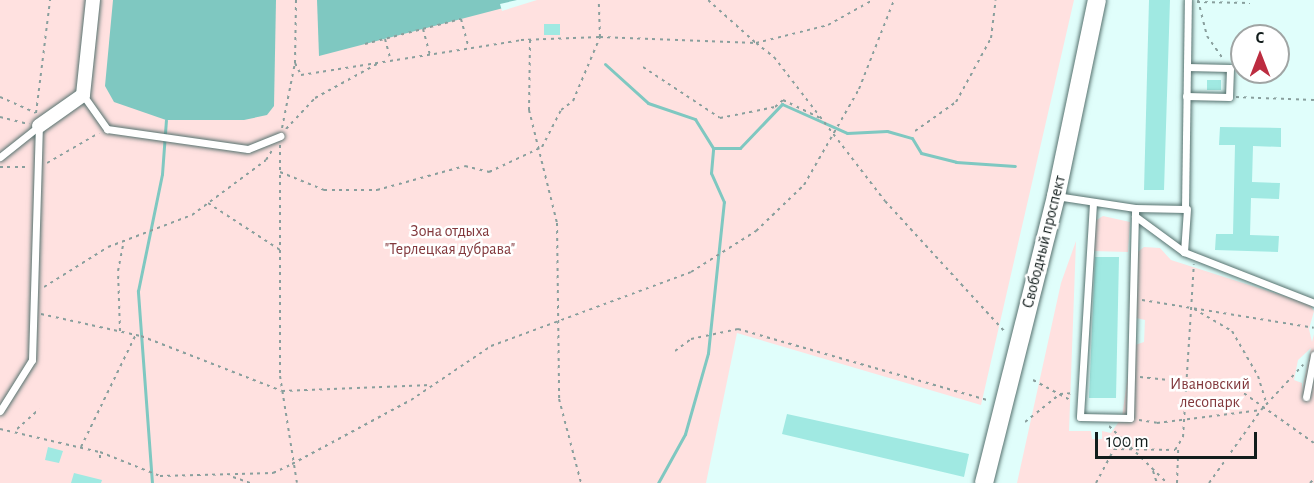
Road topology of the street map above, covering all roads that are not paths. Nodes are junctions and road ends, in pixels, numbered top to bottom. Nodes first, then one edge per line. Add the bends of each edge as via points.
1 (93, 0) edge
2 (1096, 0) edge
3 (1188, 1) edge
4 (1187, 67) junction
5 (83, 95) junction
6 (1186, 96) junction
7 (38, 120) junction
8 (280, 136) road end
9 (0, 158) edge
10 (1056, 196) junction
11 (1093, 203) junction
12 (1187, 209) junction
13 (1135, 212) junction
14 (1184, 252) junction
15 (1314, 303) edge
16 (1314, 355) edge
17 (1306, 397) dead end
18 (0, 411) edge
19 (984, 483) edge

1 - 5 street
2 - 10 main road, Свободный проспект
3 - 4 lane
4 - 6 lane
4 - 6 lane via 1230,68 1229,97
5 - 7 street via 51,118
5 - 8 lane via 107,129 249,149
6 - 12 lane
7 - 9 lane
7 - 18 lane via 38,291 32,360
10 - 11 lane
10 - 19 main road, Свободный проспект
11 - 13 lane
11 - 13 lane via 1080,417 1130,418
12 - 13 lane
12 - 14 lane
13 - 14 lane
14 - 15 lane
16 - 17 lane

